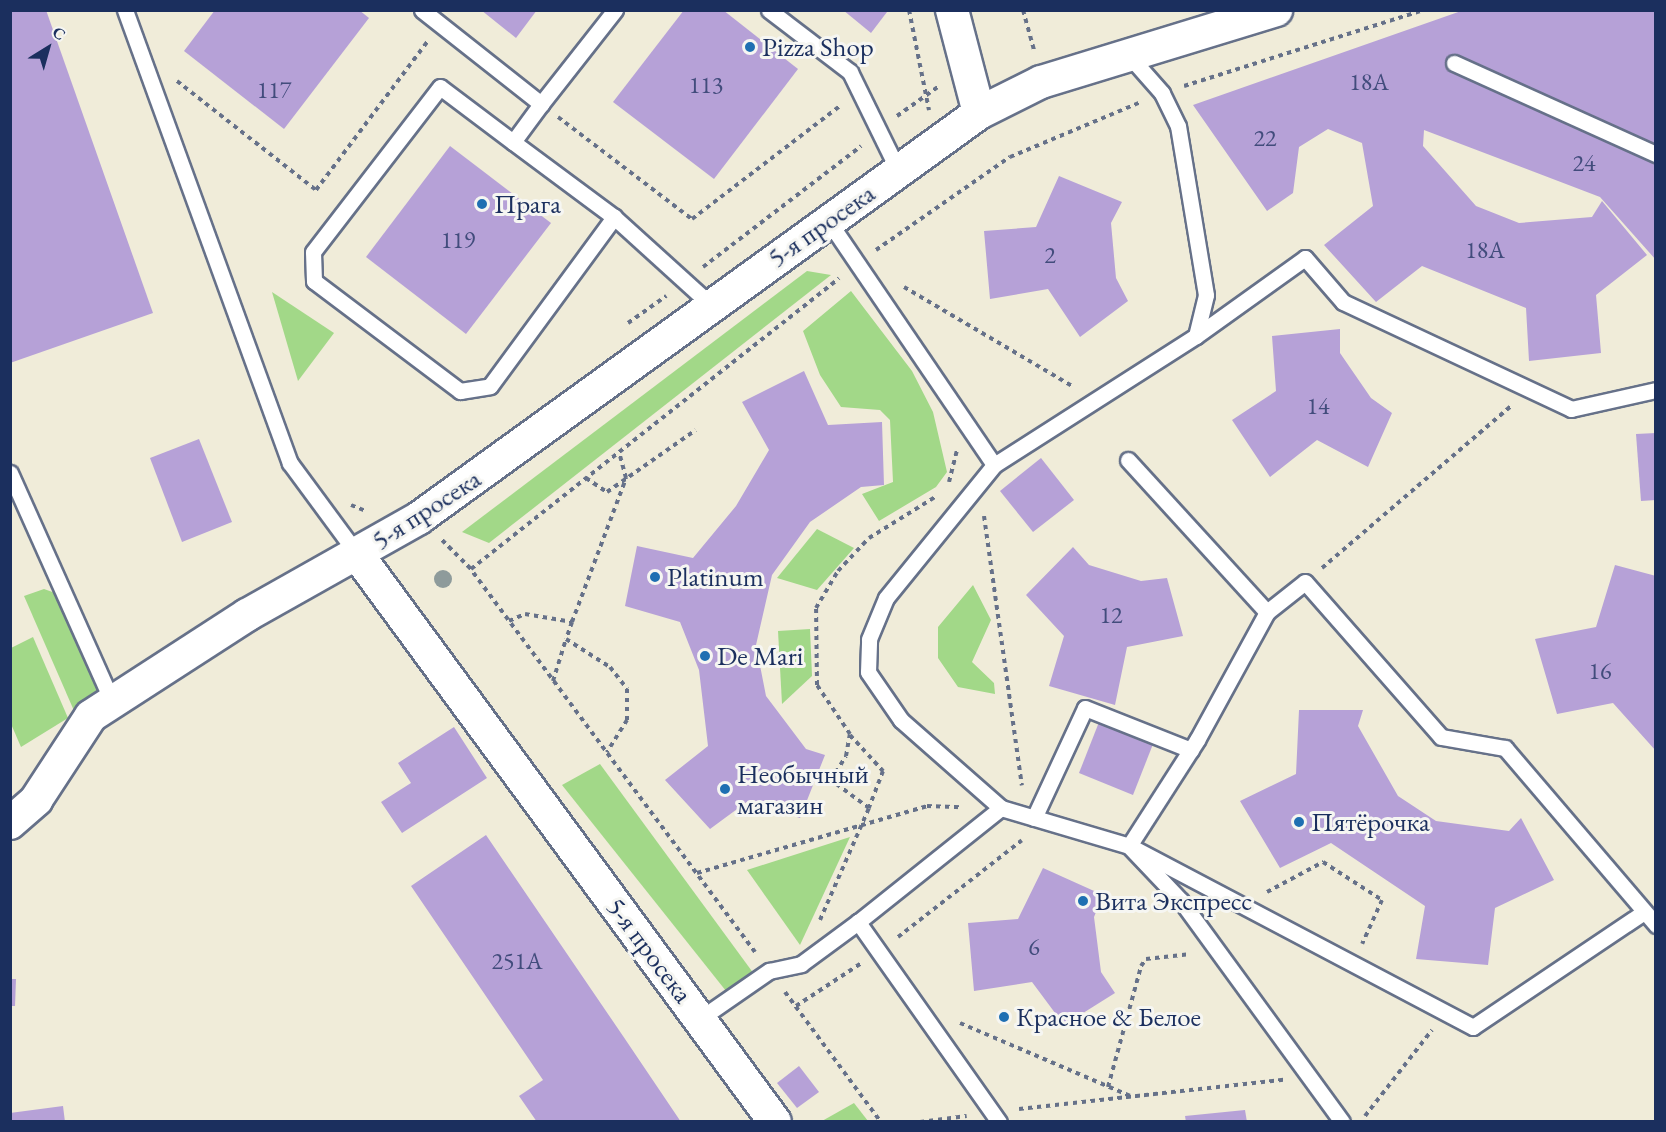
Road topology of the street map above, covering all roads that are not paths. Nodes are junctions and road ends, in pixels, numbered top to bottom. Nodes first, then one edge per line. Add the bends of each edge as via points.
1 (125, 10) edge
2 (422, 10) edge
3 (615, 10) edge
4 (769, 10) edge
5 (952, 10) edge
6 (1276, 10) edge
7 (1132, 59) junction
8 (1454, 63) dead end
9 (541, 104) junction
10 (980, 113) junction
11 (513, 142) junction
12 (1656, 154) edge
13 (898, 170) junction
14 (614, 217) junction
15 (827, 219) junction
16 (710, 304) junction
17 (1196, 336) junction
18 (1656, 390) edge
19 (1128, 460) dead end
20 (994, 465) junction
21 (10, 473) edge
22 (357, 554) junction
23 (1267, 612) junction
24 (113, 703) junction
25 (1191, 750) junction
26 (1001, 808) junction
27 (1035, 818) junction
28 (10, 823) edge
29 (1129, 846) junction
30 (1644, 912) junction
31 (858, 922) junction
32 (1656, 925) edge
33 (701, 1018) junction
34 (996, 1117) edge
35 (775, 1122) edge
36 (1342, 1122) edge

1 - 22 lane via 290,463
2 - 9 lane
3 - 9 lane
4 - 13 lane via 850,72
5 - 10 street via 965,75
6 - 7 street, 5-я просека
7 - 10 street, 5-я просека via 1041,82
7 - 17 lane via 1162,93 1178,126 1206,295
8 - 12 lane
9 - 11 lane
10 - 13 street, 5-я просека
11 - 14 lane
11 - 14 lane via 440,87 313,252 314,281 460,391 490,386
13 - 15 street, 5-я просека
14 - 16 lane
15 - 16 street, 5-я просека
15 - 20 lane via 860,261
16 - 22 street, 5-я просека via 419,518
17 - 18 lane via 1305,258 1343,302 1571,408
17 - 20 lane
19 - 23 lane
20 - 26 lane via 886,598 869,639 868,672 901,720
21 - 24 lane
22 - 24 street via 247,615
22 - 33 street, 5-я просека
23 - 25 lane
23 - 30 lane via 1305,582 1441,737 1505,748
24 - 28 street via 91,716 36,800
25 - 27 lane via 1085,708
25 - 29 lane
26 - 27 lane
26 - 31 lane
27 - 29 lane
29 - 30 lane via 1473,1027
29 - 36 lane via 1181,901
30 - 32 lane
31 - 33 lane via 801,964 769,971
31 - 34 lane
33 - 35 street, 5-я просека

